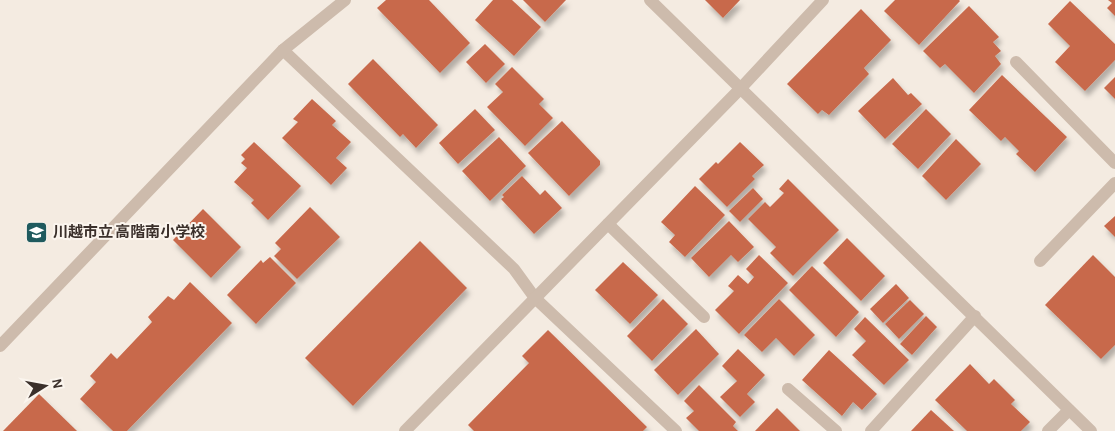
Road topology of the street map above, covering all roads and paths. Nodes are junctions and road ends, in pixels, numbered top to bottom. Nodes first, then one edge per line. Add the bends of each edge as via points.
1 (344, 0) edge
2 (650, 0) edge
3 (823, 0) edge
4 (284, 50) junction
5 (1016, 62) dead end
6 (740, 89) junction
7 (1115, 163) edge
8 (1115, 182) edge
9 (608, 224) junction
10 (1040, 261) dead end
11 (535, 298) junction
12 (975, 316) junction
13 (704, 317) dead end
14 (0, 346) edge
15 (788, 389) dead end
16 (1069, 410) junction
17 (405, 431) edge
18 (676, 431) edge
19 (836, 431) edge
20 (871, 431) edge
21 (1048, 431) edge
22 (1091, 431) edge

1 - 4 street
2 - 6 street
3 - 6 street
4 - 11 street via 514,269
4 - 14 street
5 - 7 street
6 - 9 street
6 - 12 street
8 - 10 street
9 - 11 street
9 - 13 street
11 - 17 street
11 - 18 street
12 - 16 street
12 - 20 street
15 - 19 street
16 - 21 street
16 - 22 street

